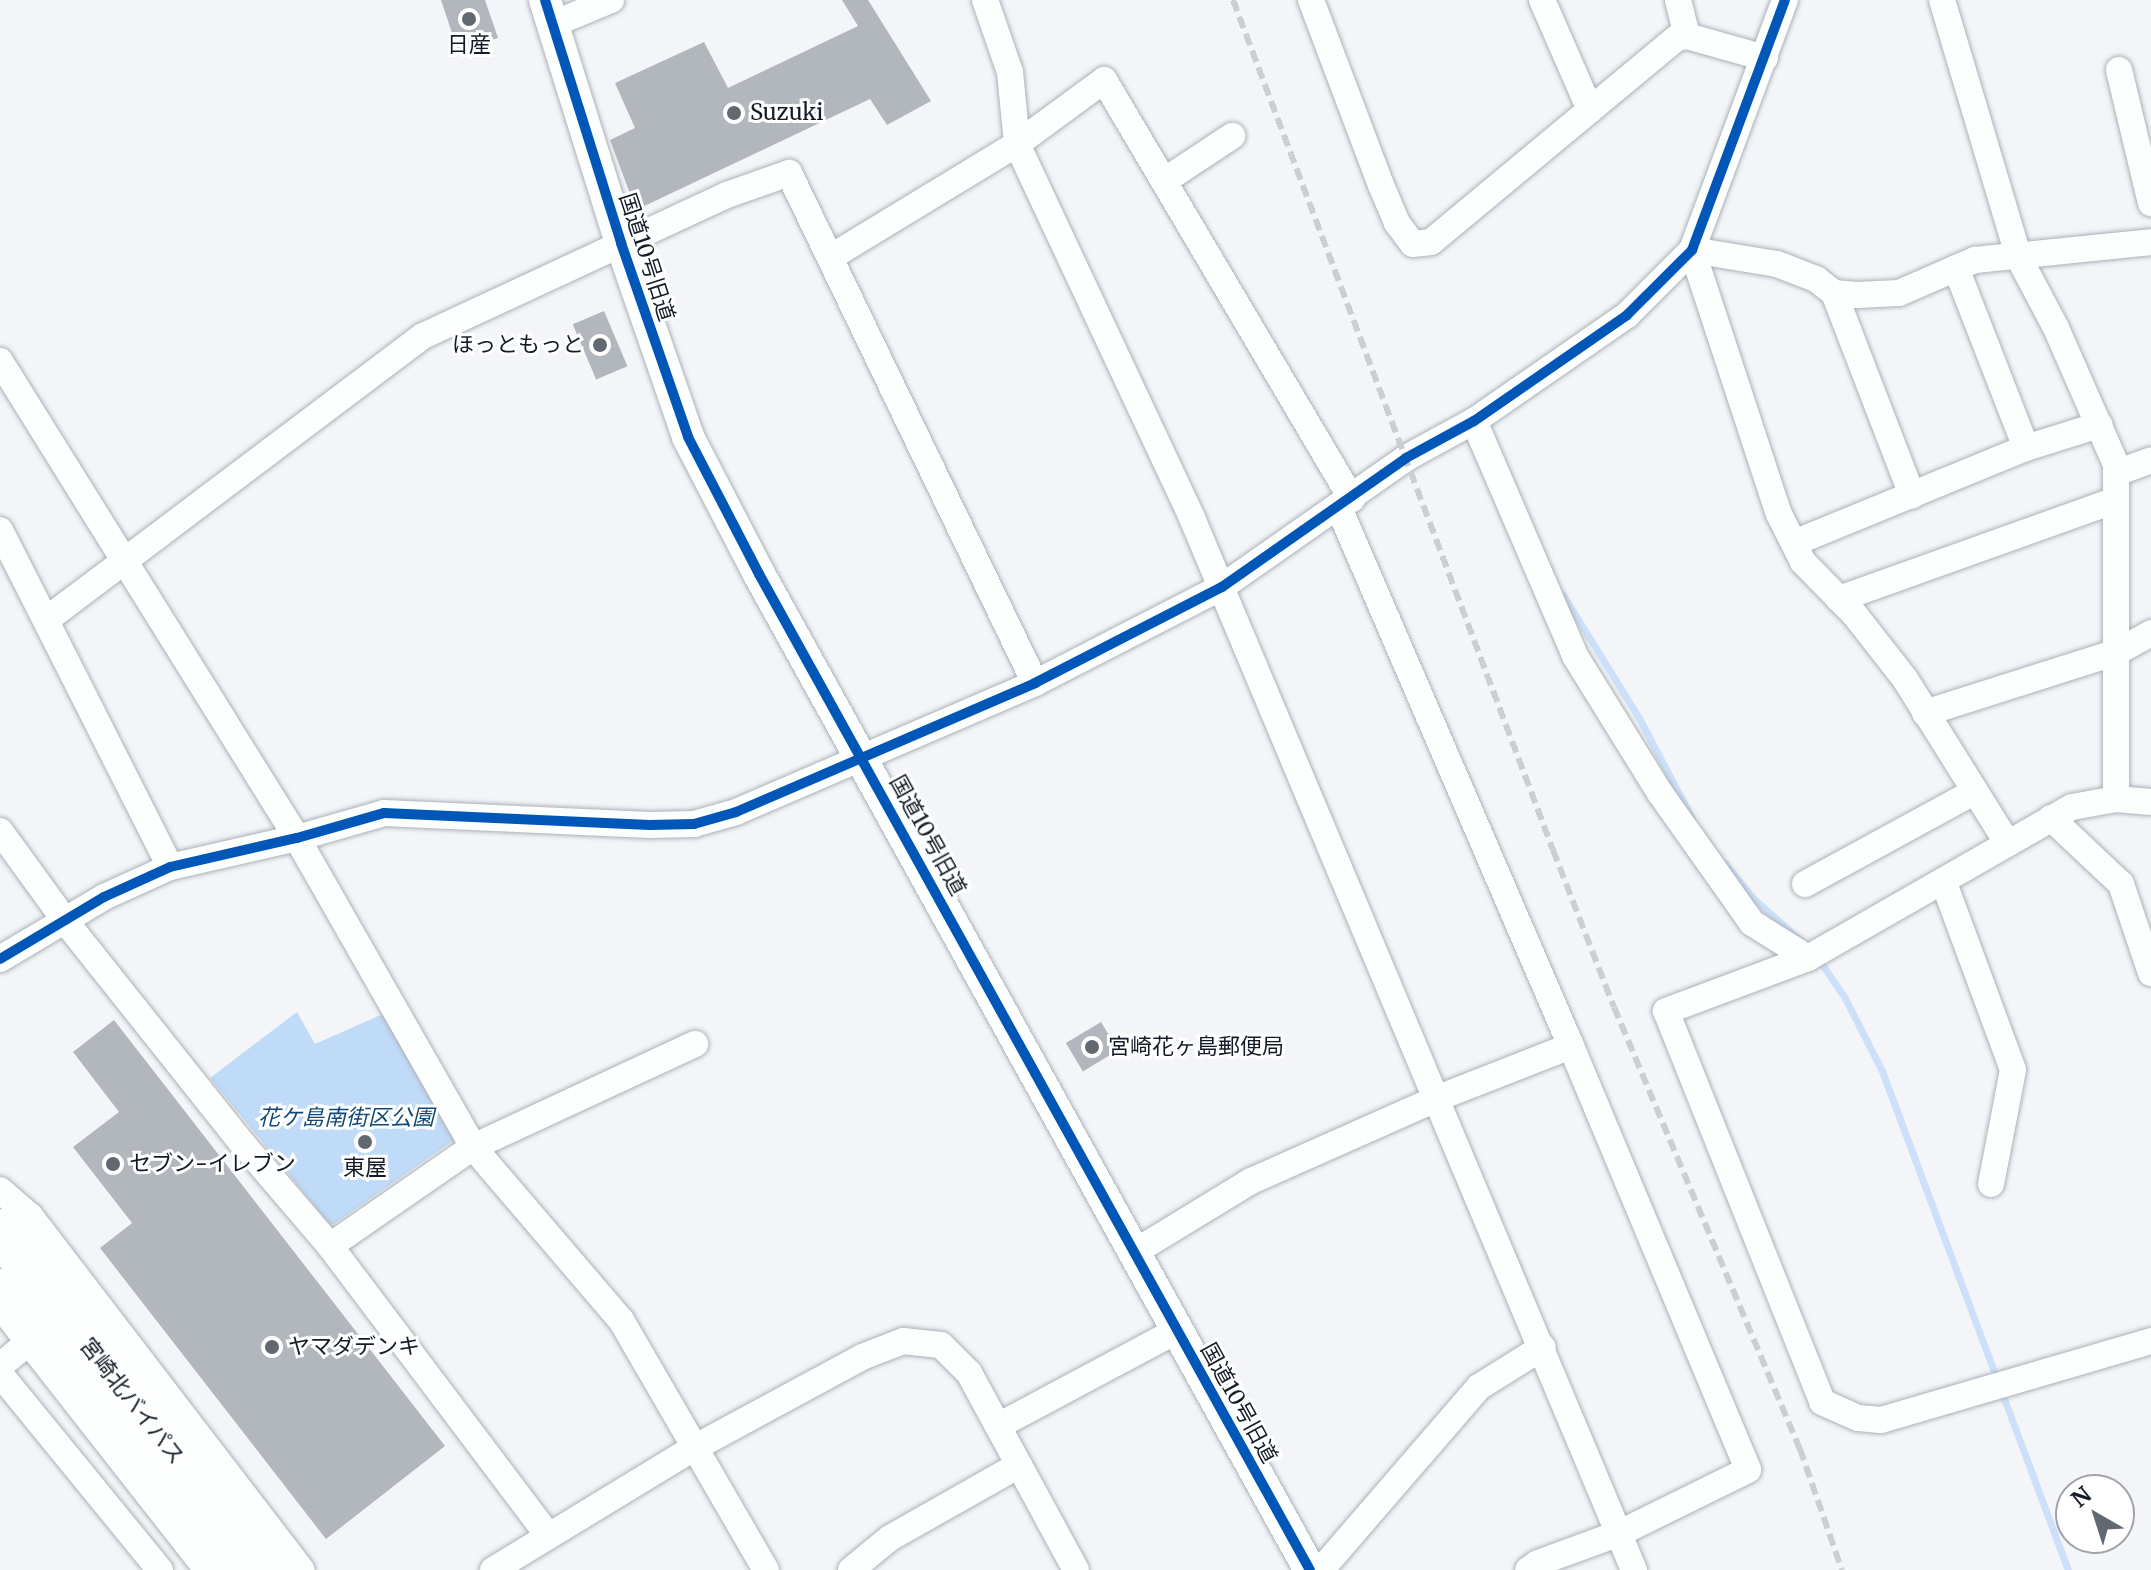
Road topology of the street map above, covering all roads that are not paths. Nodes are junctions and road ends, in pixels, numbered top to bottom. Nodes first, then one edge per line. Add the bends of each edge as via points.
1 (611, 0) edge
2 (985, 0) edge
3 (1311, 0) edge
4 (1542, 0) edge
5 (1678, 0) edge
6 (1785, 0) edge
7 (1942, 0) edge
8 (549, 12) edge
9 (1687, 36) junction
10 (1765, 58) junction
11 (2119, 70) dead end
12 (1590, 110) junction
13 (1232, 136) dead end
14 (1017, 144) junction
15 (1164, 181) junction
16 (2151, 203) edge
17 (2151, 242) edge
18 (621, 243) junction
19 (1692, 250) junction
20 (831, 257) junction
21 (2019, 258) junction
22 (1956, 268) junction
23 (1834, 293) junction
24 (0, 361) edge
25 (1474, 421) junction
26 (2099, 425) junction
27 (2026, 448) junction
28 (2151, 460) edge
29 (2116, 473) junction
30 (1912, 495) junction
31 (2116, 500) junction
32 (1346, 503) junction
33 (0, 530) edge
34 (1794, 543) junction
35 (122, 560) junction
36 (1222, 587) junction
37 (1839, 599) junction
38 (46, 620) junction
39 (2151, 633) edge
40 (2117, 652) junction
41 (1035, 683) junction
42 (1925, 713) junction
43 (863, 758) junction
44 (1974, 792) junction
45 (2116, 799) junction
46 (2151, 802) edge
47 (2051, 818) junction
48 (0, 831) edge
49 (297, 838) junction
50 (2007, 842) junction
51 (170, 867) junction
52 (1944, 883) junction
53 (1805, 884) dead end
54 (66, 922) junction
55 (1808, 958) junction
56 (0, 959) edge
57 (2151, 973) edge
58 (695, 1044) dead end
59 (1571, 1046) junction
60 (1438, 1098) junction
61 (473, 1147) junction
62 (1991, 1184) dead end
63 (0, 1190) edge
64 (0, 1231) edge
65 (330, 1246) junction
66 (1133, 1253) junction
67 (0, 1291) edge
68 (1176, 1331) junction
69 (36, 1336) junction
70 (2151, 1341) edge
71 (1543, 1347) junction
72 (0, 1366) edge
73 (0, 1374) edge
74 (998, 1426) junction
75 (694, 1448) junction
76 (1019, 1465) junction
77 (1620, 1533) junction
78 (547, 1534) junction
79 (160, 1570) edge
80 (219, 1570) edge
81 (265, 1570) edge
82 (302, 1570) edge
83 (493, 1570) edge
84 (766, 1570) edge
85 (851, 1570) edge
86 (1076, 1570) edge
87 (1310, 1570) edge
88 (1321, 1570) edge
89 (1528, 1570) edge
90 (1634, 1570) edge

1 - 8 street
2 - 14 street via 1010,72
3 - 12 street via 1381,185 1397,223 1413,244 1431,242
4 - 12 street
5 - 9 street
6 - 10 street
7 - 21 street
8 - 18 street, 国道10号旧道
9 - 10 street
9 - 12 street via 1677,38
10 - 19 street
11 - 16 street
13 - 15 street
14 - 15 street via 1104,80
14 - 20 street
14 - 36 street
15 - 32 street
17 - 21 street
18 - 20 street via 789,173
18 - 35 street via 423,336
18 - 43 street, 国道10号旧道 via 688,437
19 - 23 street via 1777,264 1816,279
19 - 25 street via 1627,315
19 - 34 street via 1779,514
20 - 41 street
21 - 22 street via 1975,260
21 - 26 street
22 - 23 street via 1899,293
22 - 27 street
23 - 30 street
24 - 35 street
25 - 32 street via 1406,458
25 - 55 street via 1575,656 1652,781 1752,923
26 - 27 street
26 - 29 street
27 - 30 street
28 - 29 street
29 - 31 street
30 - 34 street
31 - 37 street
31 - 40 street
32 - 36 street
32 - 59 street
33 - 38 street
34 - 37 street via 1803,562
35 - 38 street
35 - 49 street
36 - 41 street
36 - 60 street
37 - 42 street via 1905,679
38 - 51 street
39 - 40 street
40 - 42 street
40 - 45 street
41 - 43 street
42 - 44 street
43 - 49 street via 736,812 694,824 384,813
43 - 66 street, 国道10号旧道
44 - 50 street
44 - 53 street
45 - 46 street
45 - 47 street via 2072,807
47 - 50 street
47 - 57 street via 2121,884
48 - 54 street
49 - 51 street
49 - 61 street
50 - 52 street
51 - 54 street via 104,897
52 - 55 street
52 - 62 street via 2013,1070
54 - 56 street
54 - 65 street
55 - 70 street via 1666,1011 1822,1402 1858,1418 1881,1420
58 - 61 street
59 - 60 street
59 - 77 street via 1748,1470
60 - 66 street via 1251,1181
60 - 71 street
61 - 65 street
61 - 75 street via 621,1320
63 - 82 street via 30,1216
64 - 81 highway, 宮崎北バイパス
65 - 78 street
66 - 68 street, 国道10号旧道
67 - 69 highway, 宮崎北バイパス
68 - 74 street
68 - 87 street, 国道10号旧道
69 - 72 street
69 - 80 highway, 宮崎北バイパス
71 - 77 street
71 - 88 street via 1479,1387
73 - 79 street
74 - 75 street via 969,1373 941,1345 903,1341 862,1357
74 - 76 street
75 - 78 street
75 - 84 street
76 - 85 street via 890,1538
76 - 86 street
77 - 89 street
77 - 90 street
78 - 83 street

